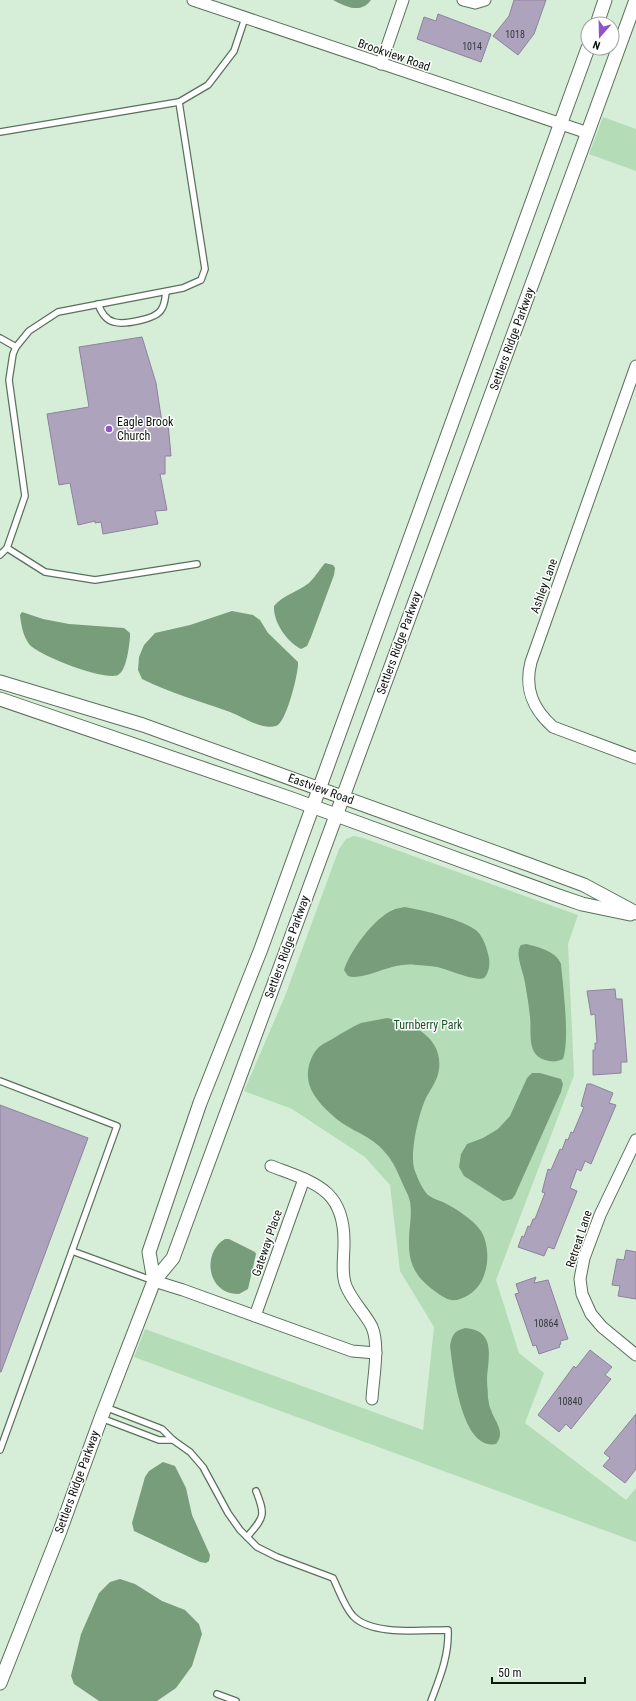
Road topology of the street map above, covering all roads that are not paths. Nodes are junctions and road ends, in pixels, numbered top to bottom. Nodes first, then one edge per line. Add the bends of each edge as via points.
1 (193, 0) edge
2 (403, 0) edge
3 (463, 0) edge
4 (485, 0) edge
5 (605, 0) edge
6 (636, 0) edge
7 (600, 16) edge
8 (246, 18) junction
9 (585, 56) edge
10 (381, 64) junction
11 (179, 102) junction
12 (561, 124) junction
13 (0, 132) edge
14 (588, 133) junction
15 (166, 292) junction
16 (98, 304) junction
17 (0, 338) edge
18 (16, 347) junction
19 (636, 366) edge
20 (7, 548) junction
21 (0, 555) edge
22 (197, 564) dead end
23 (0, 682) edge
24 (0, 699) edge
25 (636, 758) edge
26 (318, 788) junction
27 (342, 797) junction
28 (312, 806) junction
29 (336, 815) junction
30 (636, 914) edge
31 (0, 1081) edge
32 (636, 1140) edge
33 (271, 1166) dead end
34 (304, 1179) junction
35 (72, 1251) junction
36 (154, 1281) junction
37 (255, 1316) junction
38 (376, 1353) junction
39 (636, 1354) edge
40 (372, 1400) dead end
41 (103, 1412) junction
42 (173, 1440) junction
43 (0, 1450) edge
44 (256, 1491) dead end
45 (247, 1537) junction
46 (0, 1683) edge
47 (217, 1694) dead end
48 (236, 1701) edge
49 (431, 1701) edge

1 - 8 street, Brookview Road
2 - 10 street
3 - 4 street via 475,3
5 - 7 street
6 - 14 street, Settlers Ridge Parkway
8 - 10 street, Brookview Road
8 - 11 lane via 234,51 208,86
9 - 12 street, Settlers Ridge Parkway
10 - 12 street, Brookview Road
11 - 13 lane
11 - 15 lane via 205,269 201,280
12 - 14 street, Brookview Road
12 - 26 street, Settlers Ridge Parkway
14 - 27 street, Settlers Ridge Parkway
15 - 16 lane
15 - 16 lane via 161,310 151,318 114,322 103,315
16 - 18 lane via 58,312 29,331
17 - 18 lane
18 - 20 lane via 9,380 25,496
19 - 25 street, Ashley Lane via 530,662 528,683 535,706 543,719 553,727
20 - 21 lane
20 - 22 lane via 45,572 95,580
23 - 26 street, Eastview Road via 143,725
24 - 28 street, Eastview Road
26 - 27 street, Eastview Road
26 - 28 street, Settlers Ridge Parkway
27 - 29 street, Settlers Ridge Parkway
27 - 30 street, Eastview Road via 584,885
28 - 29 street, Eastview Road
28 - 36 street, Settlers Ridge Parkway via 261,949 200,1103 149,1252
29 - 30 street, Eastview Road via 582,904
29 - 36 street, Settlers Ridge Parkway via 172,1258
31 - 35 lane via 117,1126
32 - 39 street, Retreat Lane via 600,1215 584,1258 580,1279 584,1300 591,1314 602,1327
33 - 34 street
34 - 37 street, Gateway Place
34 - 38 street via 325,1190 339,1209 344,1230 346,1286 372,1328
35 - 36 lane
35 - 43 lane
36 - 37 street
36 - 41 street, Settlers Ridge Parkway
37 - 38 street via 352,1351
38 - 40 street
41 - 42 lane via 159,1440
41 - 42 lane via 162,1429
41 - 46 street, Settlers Ridge Parkway via 60,1531
42 - 45 lane via 190,1452 203,1467 227,1512
44 - 45 lane via 263,1509 262,1516
45 - 49 lane via 266,1552 333,1578 352,1615 359,1621 370,1626 395,1630 448,1630 449,1644 445,1663
47 - 48 lane

